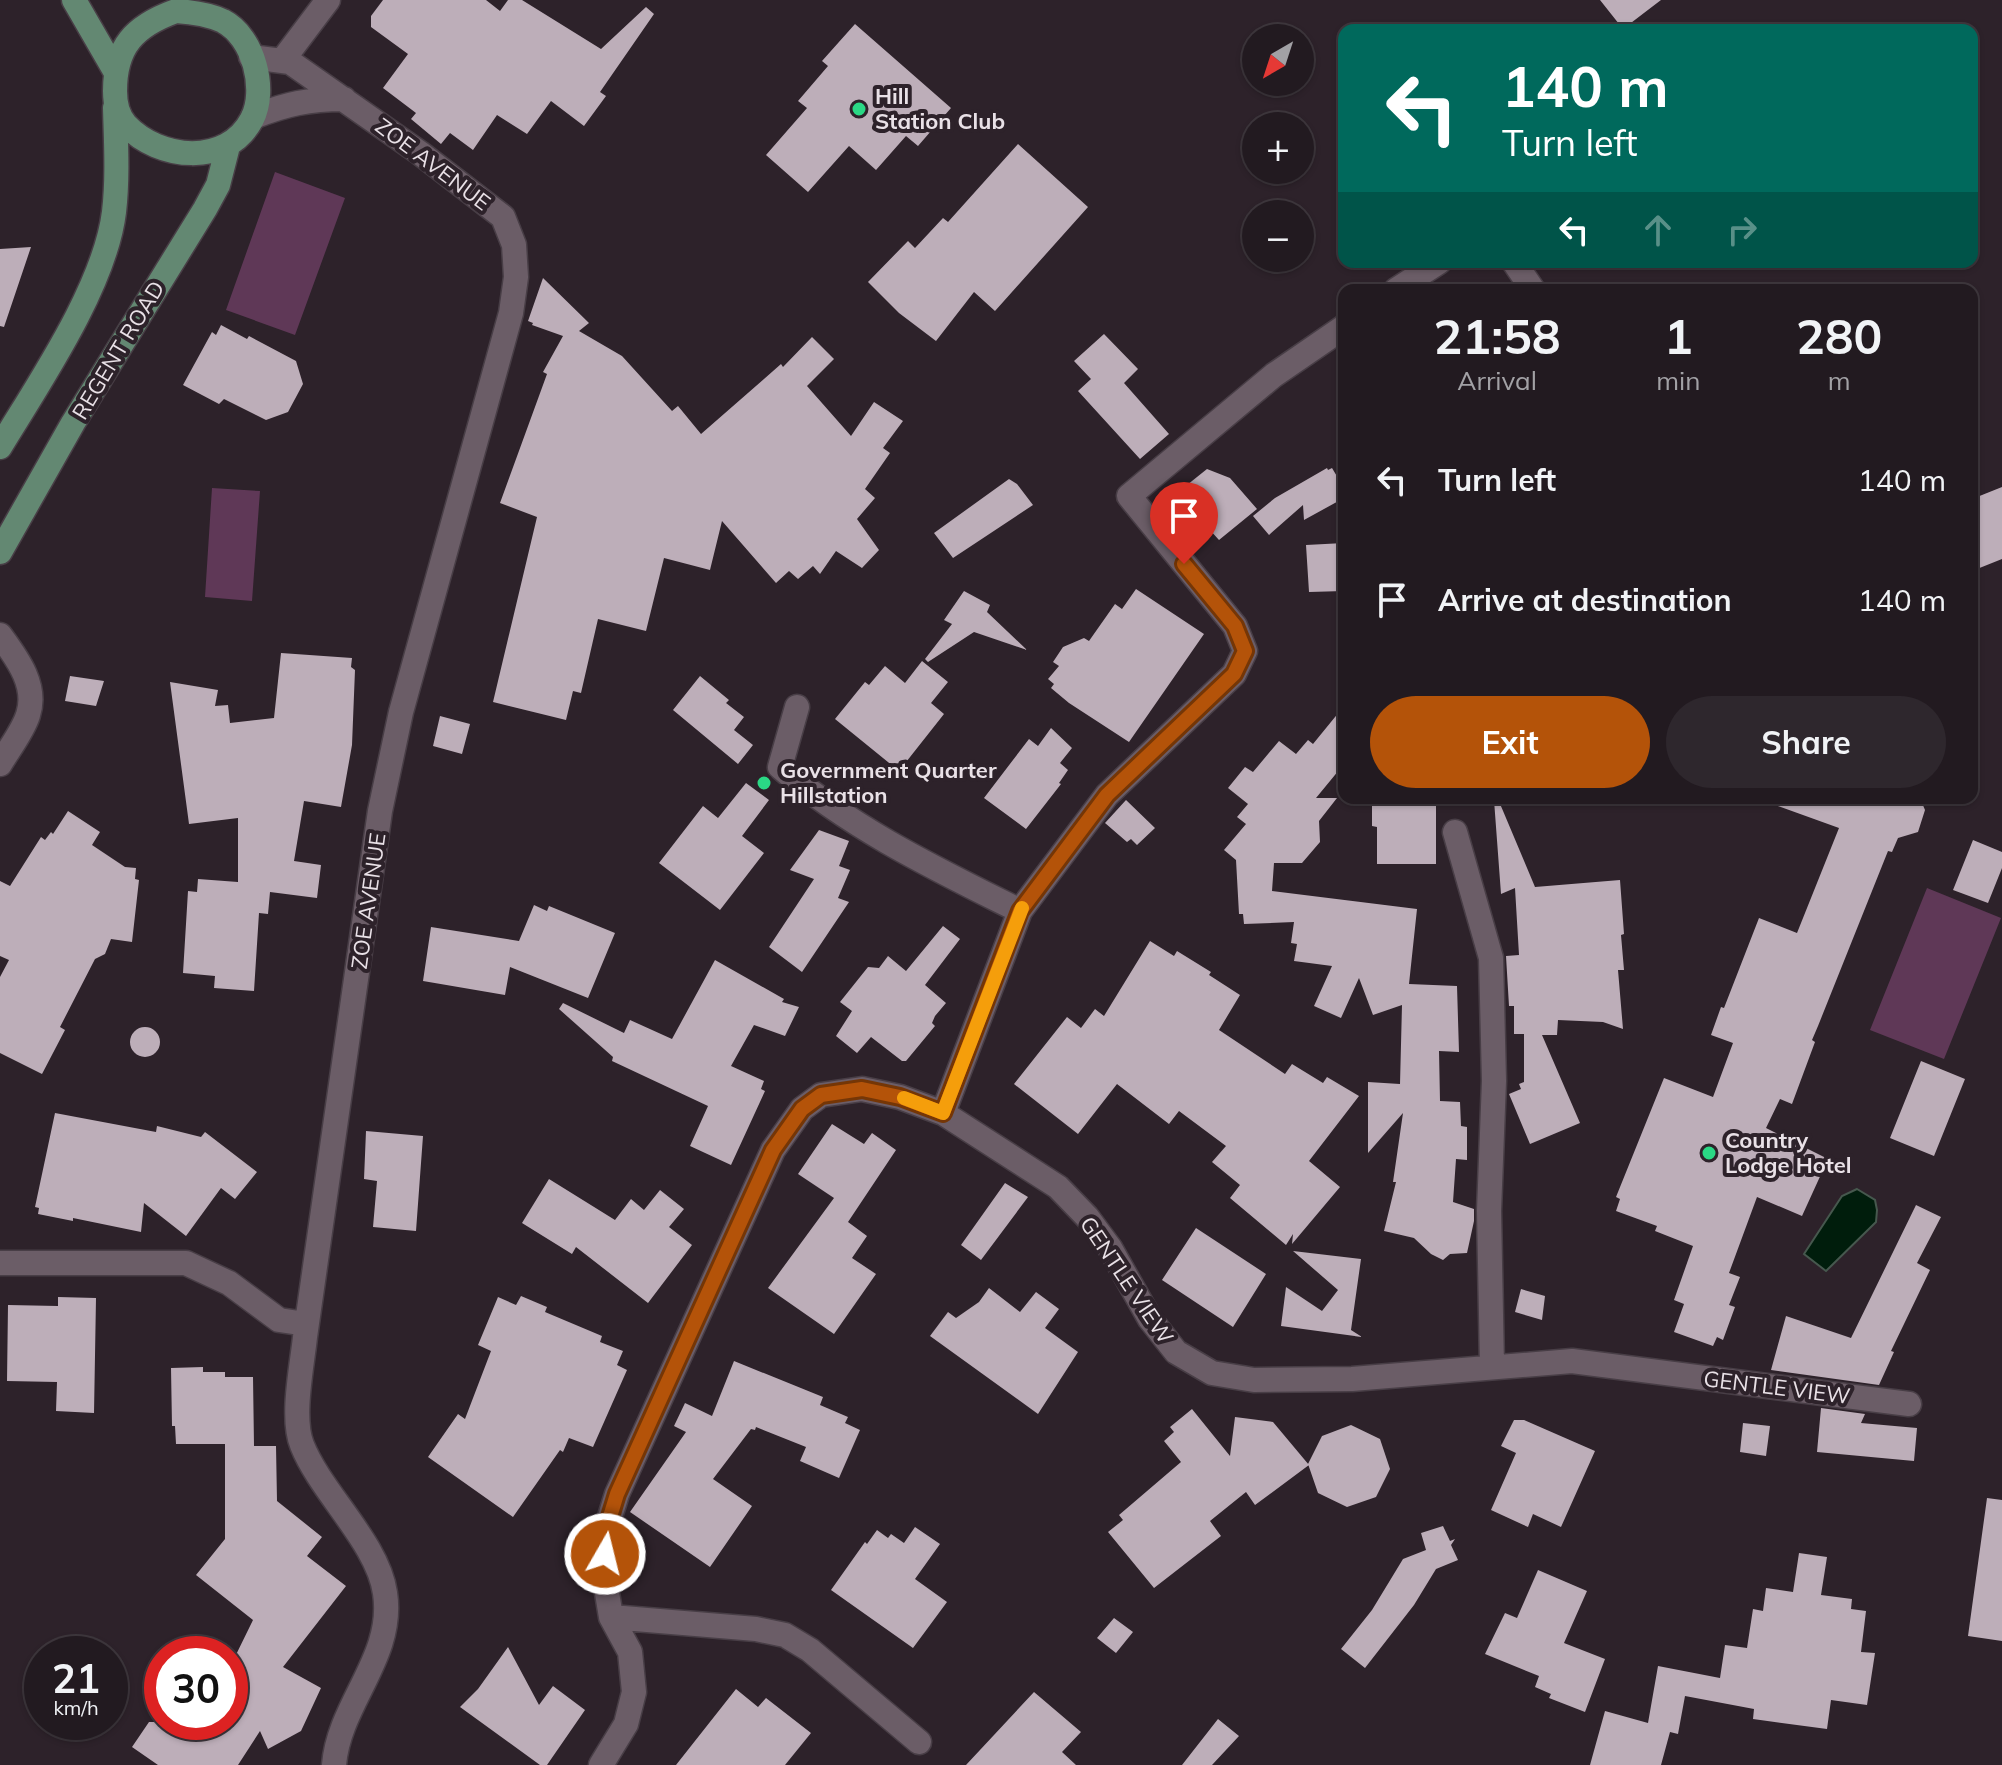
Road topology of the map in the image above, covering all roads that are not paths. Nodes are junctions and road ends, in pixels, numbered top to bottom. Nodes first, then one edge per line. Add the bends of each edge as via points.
1 (74, 0) edge
2 (196, 0) edge
3 (328, 0) edge
4 (225, 22) junction
5 (251, 57) junction
6 (282, 61) junction
7 (115, 71) junction
8 (344, 99) junction
9 (115, 106) junction
10 (253, 117) junction
11 (228, 146) junction
12 (1430, 268) edge
13 (1405, 284) edge
14 (1338, 331) edge
15 (0, 447) edge
16 (0, 552) edge
17 (0, 635) edge
18 (797, 707) dead end
19 (0, 764) edge
20 (1455, 832) dead end
21 (1020, 911) junction
22 (943, 1113) junction
23 (0, 1263) edge
24 (306, 1324) junction
25 (1492, 1366) junction
26 (1909, 1404) dead end
27 (611, 1617) junction
28 (919, 1742) dead end
29 (334, 1765) edge
30 (601, 1765) edge

1 - 7 main road
2 - 4 main road
3 - 6 street
4 - 5 main road
4 - 7 main road via 176,11 154,19 121,51
5 - 6 street, ZOE AVENUE
5 - 10 main road via 259,83
6 - 8 street, ZOE AVENUE
7 - 9 main road
8 - 10 street via 312,99
8 - 24 street, ZOE AVENUE via 503,217 514,245 516,277 511,313 401,712 380,811
9 - 11 main road via 124,123 146,143 202,154
9 - 15 main road via 114,214 104,256 87,297
10 - 11 main road
11 - 16 main road, REGENT ROAD via 205,209
12 - 13 street
14 - 21 street via 1274,375 1129,496 1235,626 1245,651 1234,674 1107,795
17 - 19 street via 21,664 30,694 28,715
18 - 21 street via 780,767 816,798 888,844
20 - 25 street via 1491,958
21 - 22 street
22 - 25 street, GENTLE VIEW via 1058,1187 1110,1248 1150,1319 1176,1352 1212,1373 1254,1380 1352,1379
22 - 27 street, GENTLE VIEW via 862,1089 821,1095 790,1124 773,1150 617,1494 605,1533
23 - 24 street via 186,1263 229,1283 279,1320
24 - 29 street, ZOE AVENUE via 298,1412 301,1444 375,1564 386,1602 387,1624 378,1654 344,1722
25 - 26 street, GENTLE VIEW via 1572,1361
27 - 28 street via 785,1635
27 - 30 street, GENTLE VIEW via 630,1652 634,1692 626,1724

